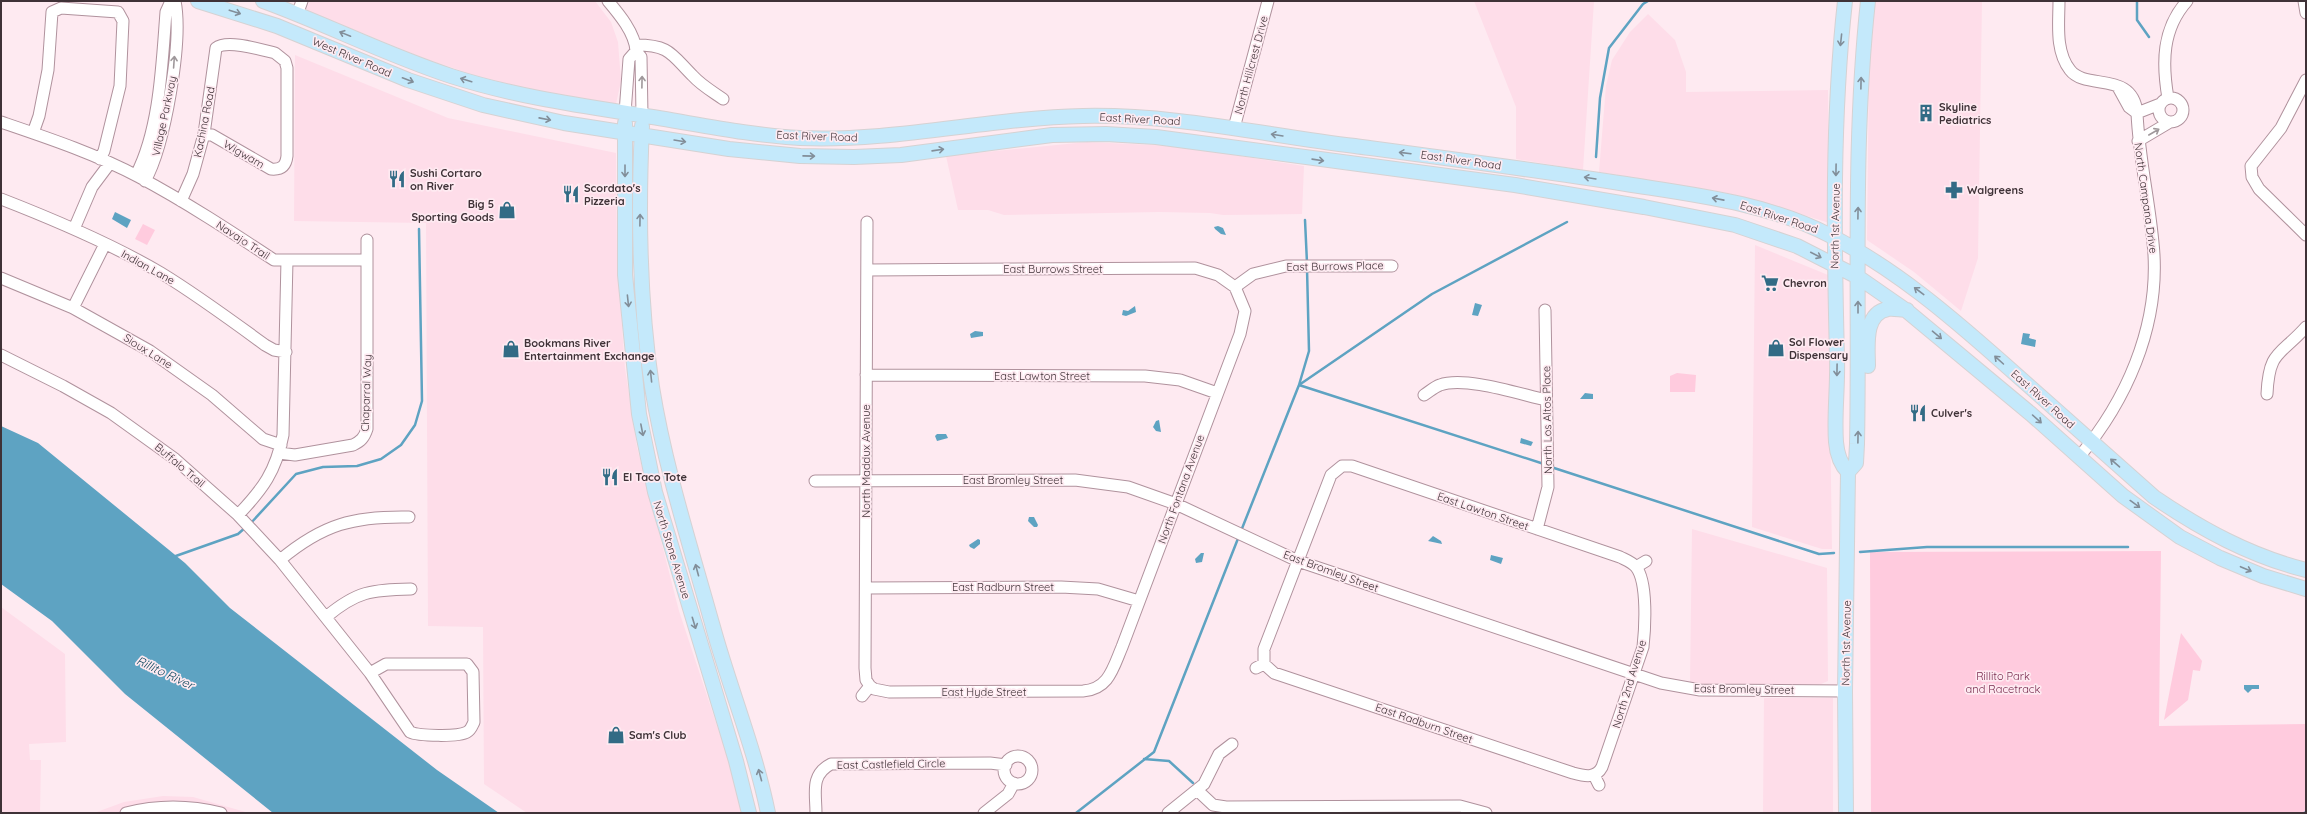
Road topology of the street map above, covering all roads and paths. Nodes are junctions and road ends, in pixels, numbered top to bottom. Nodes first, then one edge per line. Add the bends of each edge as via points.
1 (171, 1) edge
2 (175, 1) edge
3 (198, 1) edge
4 (263, 1) edge
5 (302, 1) edge
6 (608, 1) edge
7 (1268, 1) edge
8 (1845, 1) edge
9 (1868, 1) edge
10 (2058, 1) edge
11 (2187, 1) edge
12 (2304, 1) edge
13 (2306, 13) edge
14 (297, 14) junction
15 (636, 48) junction
16 (2306, 80) edge
17 (504, 91) joint
18 (723, 99) dead end
19 (2164, 101) junction
20 (507, 111) joint
21 (625, 113) junction
22 (2137, 113) junction
23 (642, 115) junction
24 (1130, 117) junction
25 (1, 122) edge
26 (2170, 122) junction
27 (1234, 128) junction
28 (626, 132) junction
29 (33, 133) junction
30 (204, 134) junction
31 (1106, 134) junction
32 (641, 135) junction
33 (1020, 139) junction
34 (2138, 141) junction
35 (105, 161) junction
36 (283, 166) joint
37 (140, 178) junction
38 (1, 199) edge
39 (181, 201) junction
40 (867, 222) dead end
41 (74, 228) junction
42 (2306, 236) edge
43 (1834, 237) junction
44 (367, 240) dead end
45 (105, 244) junction
46 (1858, 252) junction
47 (287, 260) junction
48 (367, 260) junction
49 (1834, 265) junction
50 (1392, 266) dead end
51 (867, 270) junction
52 (1858, 277) junction
53 (1, 278) edge
54 (1235, 287) junction
55 (73, 308) junction
56 (1545, 310) dead end
57 (1907, 310) junction
58 (2306, 327) edge
59 (286, 352) junction
60 (1, 355) edge
61 (866, 375) junction
62 (1216, 393) junction
63 (2268, 394) dead end
64 (1424, 395) dead end
65 (1546, 400) junction
66 (1858, 402) junction
67 (2091, 442) junction
68 (280, 449) junction
69 (2079, 457) junction
70 (1848, 472) junction
71 (816, 481) dead end
72 (866, 481) junction
73 (1176, 504) junction
74 (240, 516) junction
75 (409, 517) dead end
76 (1537, 529) junction
77 (280, 560) junction
78 (1298, 561) junction
79 (1641, 564) joint
80 (2306, 570) edge
81 (866, 588) junction
82 (411, 589) dead end
83 (2306, 589) edge
84 (1139, 601) junction
85 (326, 617) junction
86 (370, 672) junction
87 (1635, 674) junction
88 (870, 686) junction
89 (1100, 687) joint
90 (1845, 690) junction
91 (862, 696) dead end
92 (1232, 744) dead end
93 (1006, 765) junction
94 (1596, 778) joint
95 (1014, 783) junction
96 (1197, 790) junction
97 (126, 813) edge
98 (221, 813) edge
99 (749, 813) edge
100 (768, 813) edge
101 (816, 813) edge
102 (984, 813) edge
103 (1168, 813) edge
104 (1486, 813) edge
105 (1846, 813) edge

1 - 37 street, Village Parkway via 166,12 160,90
37 -> 2 street, Village Parkway via 155,159 172,87 177,14
3 -> 20 main road, West River Road via 277,26 428,88
4 - 14 main road, West River Road
5 - 14 street
6 - 15 street via 625,24
7 - 27 street, North Hillcrest Drive
8 -> 43 main road, North 1st Avenue via 1839,59
46 -> 9 main road, North 1st Avenue via 1862,60
10 - 22 street via 2060,43 2070,70 2078,77 2107,82 2118,87 2130,107
11 - 19 street via 2176,13 2165,43
12 - 13 street
17 -> 14 main road, West River Road via 433,70
15 - 18 street via 655,45 668,51 694,78
15 - 21 street via 629,59
23 -> 15 street via 641,57
16 - 42 street via 2281,128 2251,166 2252,177 2259,189
17 - 21 main road, East River Road
19 - 22 street
19 - 26 street via 2159,109 2161,117
19 - 26 street via 2179,100 2184,110 2180,119
20 -> 28 main road, East River Road
21 - 23 main road, East River Road
21 - 28 main road, North Stone Avenue
22 - 34 street, North Campana Drive
23 - 24 main road, East River Road via 722,129 809,138 904,135 1043,118
23 - 32 main road, North Stone Avenue
24 - 27 main road, East River Road via 1171,119
24 - 33 main road via 1097,124 1031,129 1026,130
25 - 29 street, Navajo Trail
34 -> 26 street
27 - 31 main road via 1223,136 1135,126
43 -> 27 main road, East River Road via 1806,224 1717,198 1559,173
28 - 32 main road, East River Road
28 -> 99 main road, North Stone Avenue via 625,275 639,414 654,492 736,761
29 - 35 street, Navajo Trail
29 - 35 street via 40,116 48,70 50,16 54,10 62,8 118,12 123,21 120,86 104,152
30 - 36 street, Wigwam via 212,136 271,170
30 - 36 street, Kachina Road via 216,48 222,44 275,53 285,61 287,68 287,156
30 - 39 street, Kachina Road via 193,174
31 - 33 main road, East River Road via 1052,135
31 -> 49 main road, East River Road via 1190,140 1644,207 1756,231 1797,246
32 -> 33 main road, East River Road via 763,153 854,157 901,155
100 -> 32 main road, North Stone Avenue via 761,776 713,629 663,442 652,386 640,259
34 - 67 street, North Campana Drive via 2154,256 2152,303 2141,351 2120,397
35 - 37 street, Navajo Trail
35 - 41 street
37 - 39 street, Navajo Trail
38 - 41 street, Indian Lane
39 - 47 street, Navajo Trail via 274,260
40 - 51 street, North Maddux Avenue
41 - 45 street, Indian Lane
43 - 46 main road, East River Road
43 - 49 main road, North 1st Avenue
44 - 48 street
45 - 55 street
45 - 59 street, Indian Lane via 191,291 274,350
46 - 52 main road, North 1st Avenue
67 -> 46 main road, East River Road via 1944,310 1904,280
47 - 48 street, Navajo Trail
47 - 59 street
48 - 68 street, Chaparral Way via 365,436 353,445 295,455
49 - 52 main road, East River Road
49 -> 70 main road, North 1st Avenue via 1836,443 1840,462
50 - 54 street, East Burrows Place via 1286,266 1254,274
51 - 54 street, East Burrows Street via 1195,268 1218,275
51 - 61 street, North Maddux Avenue
52 - 57 main road, East River Road
66 -> 52 main road, North 1st Avenue
53 - 55 street, Sioux Lane
54 - 62 street, North Fontana Avenue via 1245,311 1240,334
55 - 68 street, Sioux Lane via 150,351 212,395 263,439
56 - 65 street, North Los Altos Place
57 - 66 main road via 1888,309 1878,312 1873,318 1869,326 1868,377
57 -> 69 main road, East River Road
58 - 63 street via 2273,358 2268,373
59 - 68 street
60 - 74 street, Buffalo Trail via 111,414 174,459
61 - 62 street, East Lawton Street via 1145,376 1180,380
61 - 72 street, North Maddux Avenue
62 - 73 street, North Fontana Avenue
64 - 65 street via 1440,385 1460,384 1492,387
65 - 76 street, North Los Altos Place via 1548,487
70 -> 66 main road, North 1st Avenue via 1856,463
67 - 69 street, North Campana Drive
80 -> 67 main road, East River Road via 2270,560 2229,543 2191,522 2154,497
68 - 74 street via 266,484
69 -> 83 main road, East River Road via 2123,496 2180,537 2263,576
70 - 90 main road, North 1st Avenue
71 - 72 street, East Bromley Street
72 - 73 street, East Bromley Street via 1075,480 1128,487
72 - 81 street, North Maddux Avenue
73 - 78 street, East Bromley Street
73 - 84 street, North Fontana Avenue
74 - 77 street, Buffalo Trail
75 - 77 street via 368,518 338,525 302,541
76 - 78 street, East Lawton Street via 1352,466 1342,466 1331,475
76 - 79 street, East Lawton Street
77 - 85 street, Buffalo Trail
78 - 87 street, East Bromley Street
78 - 94 street, East Radburn Street via 1264,649 1260,666 1274,673 1572,773
79 - 87 street, North 2nd Avenue via 1645,634
81 - 84 street, East Radburn Street via 1061,587 1098,589
81 - 88 street, North Maddux Avenue via 865,674
82 - 85 street via 377,590 353,597
84 - 89 street, North Fontana Avenue via 1110,676
85 - 86 street, Buffalo Trail
86 - 86 street, Buffalo Trail via 410,732 460,735 472,728 473,672 467,664 394,663 382,665
87 - 90 street, East Bromley Street via 1661,683 1700,690
87 - 94 street, North 2nd Avenue
88 - 89 street, East Hyde Street via 889,692 1083,691
88 - 91 street
90 - 105 main road, North 1st Avenue
92 - 96 street via 1219,754 1204,784
93 - 95 street via 1006,776
93 - 95 street, East Castlefield Circle via 1018,756 1030,762 1032,771 1028,779 1021,784
93 - 101 street, East Castlefield Circle via 831,764 821,769 816,780
95 - 102 street, East Castlefield Circle via 1008,794
96 - 103 street
96 - 104 street via 1213,805 1226,807 1460,806
97 - 98 street via 163,806

